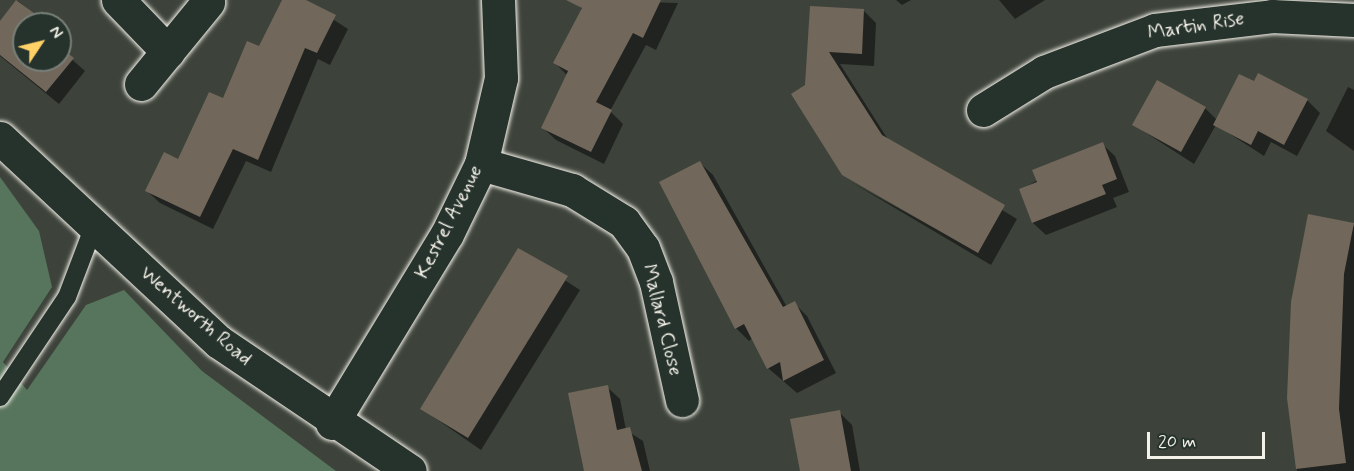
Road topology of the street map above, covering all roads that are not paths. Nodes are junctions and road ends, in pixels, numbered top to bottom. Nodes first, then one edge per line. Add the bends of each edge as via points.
1 (118, 0) edge
2 (498, 0) edge
3 (208, 2) dead end
4 (1354, 20) edge
5 (168, 52) junction
6 (141, 84) dead end
7 (983, 110) dead end
8 (0, 138) edge
9 (481, 164) junction
10 (94, 226) junction
11 (0, 397) edge
12 (682, 400) dead end
13 (332, 423) junction
14 (410, 471) edge

1 - 5 street
2 - 9 street, Kestrel Avenue via 501,78
3 - 5 street
4 - 7 street, Martin Rise via 1272,16 1155,30 1044,72
5 - 6 street
8 - 10 street, Wentworth Road
9 - 12 street, Mallard Close via 572,190 624,222 643,248 656,282
9 - 13 street, Kestrel Avenue via 430,264
10 - 11 lane via 67,297
10 - 13 street, Wentworth Road via 219,342
13 - 14 street, Wentworth Road

